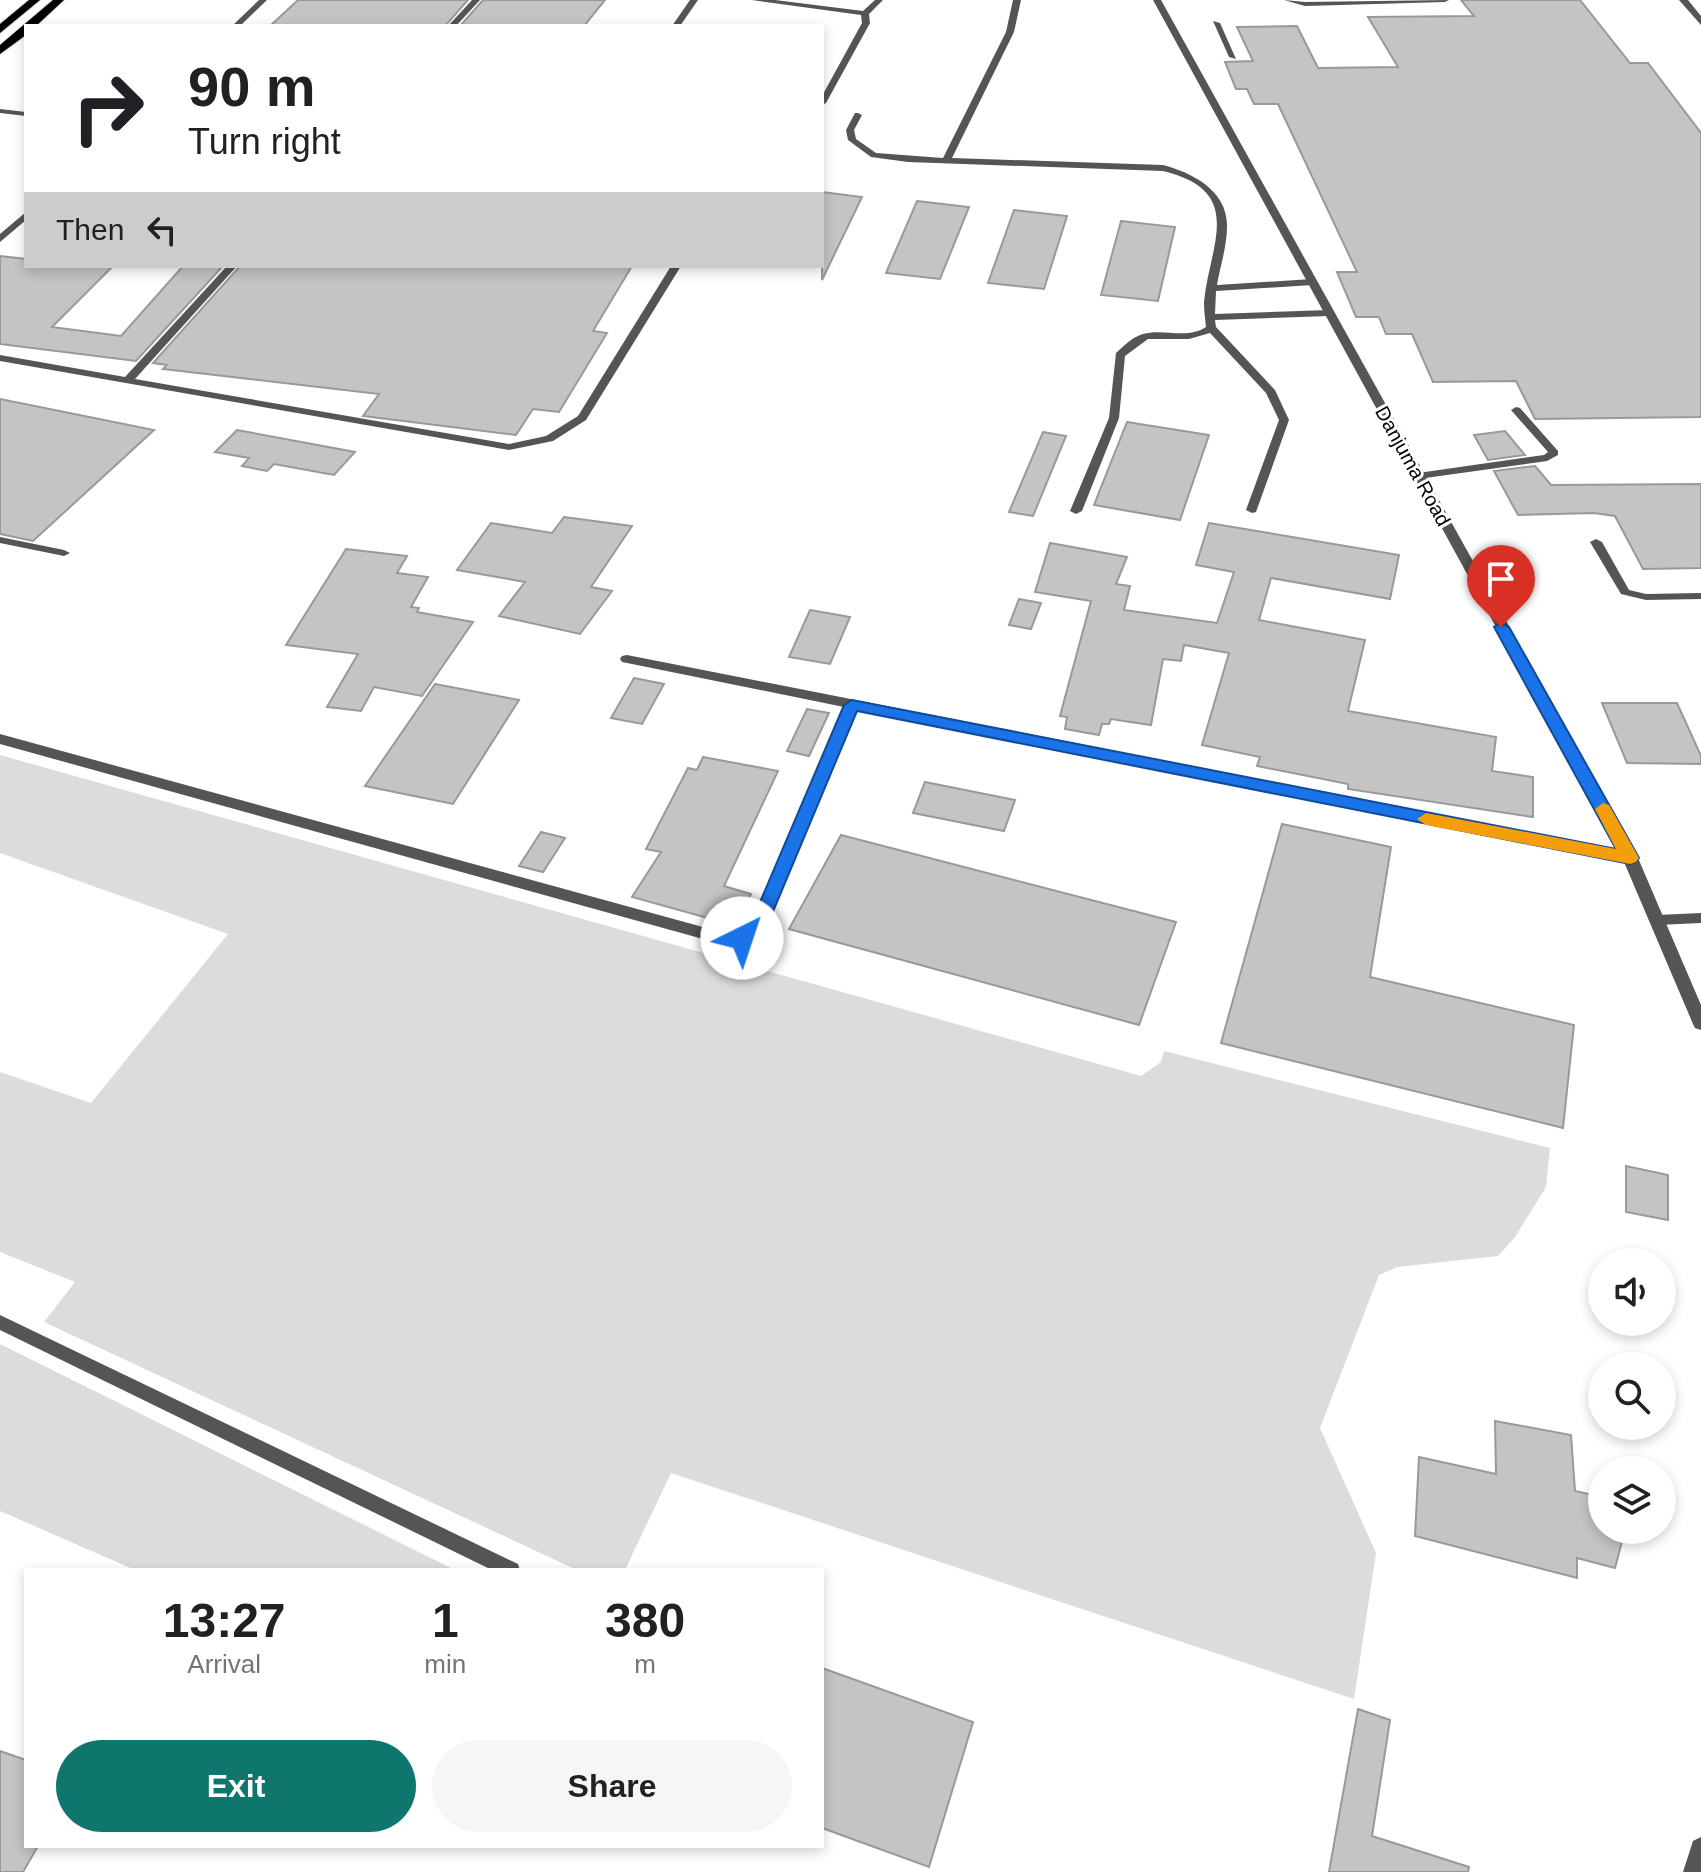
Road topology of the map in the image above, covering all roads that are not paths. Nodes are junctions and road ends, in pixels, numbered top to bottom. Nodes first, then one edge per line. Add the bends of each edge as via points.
1 (35, 0) edge
2 (59, 0) edge
3 (263, 0) edge
4 (476, 0) edge
5 (694, 0) edge
6 (756, 0) edge
7 (879, 0) edge
8 (1017, 0) edge
9 (1157, 0) edge
10 (1288, 0) edge
11 (1445, 0) edge
12 (1683, 0) edge
13 (865, 13) junction
14 (1701, 22) edge
15 (1216, 23) dead end
16 (32, 24) edge
17 (238, 24) edge
18 (454, 24) edge
19 (677, 24) edge
20 (0, 30) edge
21 (24, 31) edge
22 (0, 51) edge
23 (1233, 57) dead end
24 (824, 99) edge
25 (0, 111) edge
26 (24, 114) edge
27 (858, 115) dead end
28 (946, 161) junction
29 (24, 217) edge
30 (0, 239) edge
31 (230, 268) edge
32 (675, 268) edge
33 (1312, 282) junction
34 (1211, 288) junction
35 (1329, 313) junction
36 (1211, 322) junction
37 (0, 358) edge
38 (127, 381) junction
39 (1516, 410) dead end
40 (1418, 476) junction
41 (1252, 510) dead end
42 (1076, 511) dead end
43 (0, 540) edge
44 (1596, 542) dead end
45 (64, 553) dead end
46 (1701, 596) edge
47 (627, 659) dead end
48 (852, 705) junction
49 (0, 739) edge
50 (1630, 858) junction
51 (1701, 918) edge
52 (1657, 920) junction
53 (1701, 1024) edge
54 (0, 1322) edge
55 (507, 1568) edge
56 (1701, 1849) edge
57 (1695, 1872) edge

1 - 20 main road
2 - 16 main road
3 - 17 lane
4 - 18 lane
5 - 19 lane
6 - 13 lane
7 - 13 lane
8 - 28 lane via 1010,32
9 - 33 street, Danjuma Road
10 - 11 lane
12 - 14 street
13 - 24 lane via 866,23
15 - 23 lane
21 - 22 main road
25 - 26 lane
27 - 28 lane via 850,130 862,150 889,158
28 - 34 lane via 1139,166 1195,177 1209,190 1222,216
29 - 30 lane
31 - 38 lane
32 - 38 lane via 582,418 549,439 523,445 476,444
33 - 34 lane
33 - 35 street, Danjuma Road
34 - 36 lane
35 - 36 lane
35 - 40 street, Danjuma Road
36 - 41 lane via 1271,392 1284,420
36 - 42 lane via 1205,333 1147,336 1120,355 1114,418
37 - 38 lane
39 - 40 lane via 1554,453
40 - 50 street, Danjuma Road
43 - 45 lane
44 - 46 lane via 1625,592
47 - 48 street
48 - 49 street via 761,921 755,933 742,938 721,938
48 - 50 street
50 - 52 street, Danjuma Road
51 - 52 lane
52 - 53 street, Danjuma Road
54 - 55 lane
56 - 57 street

